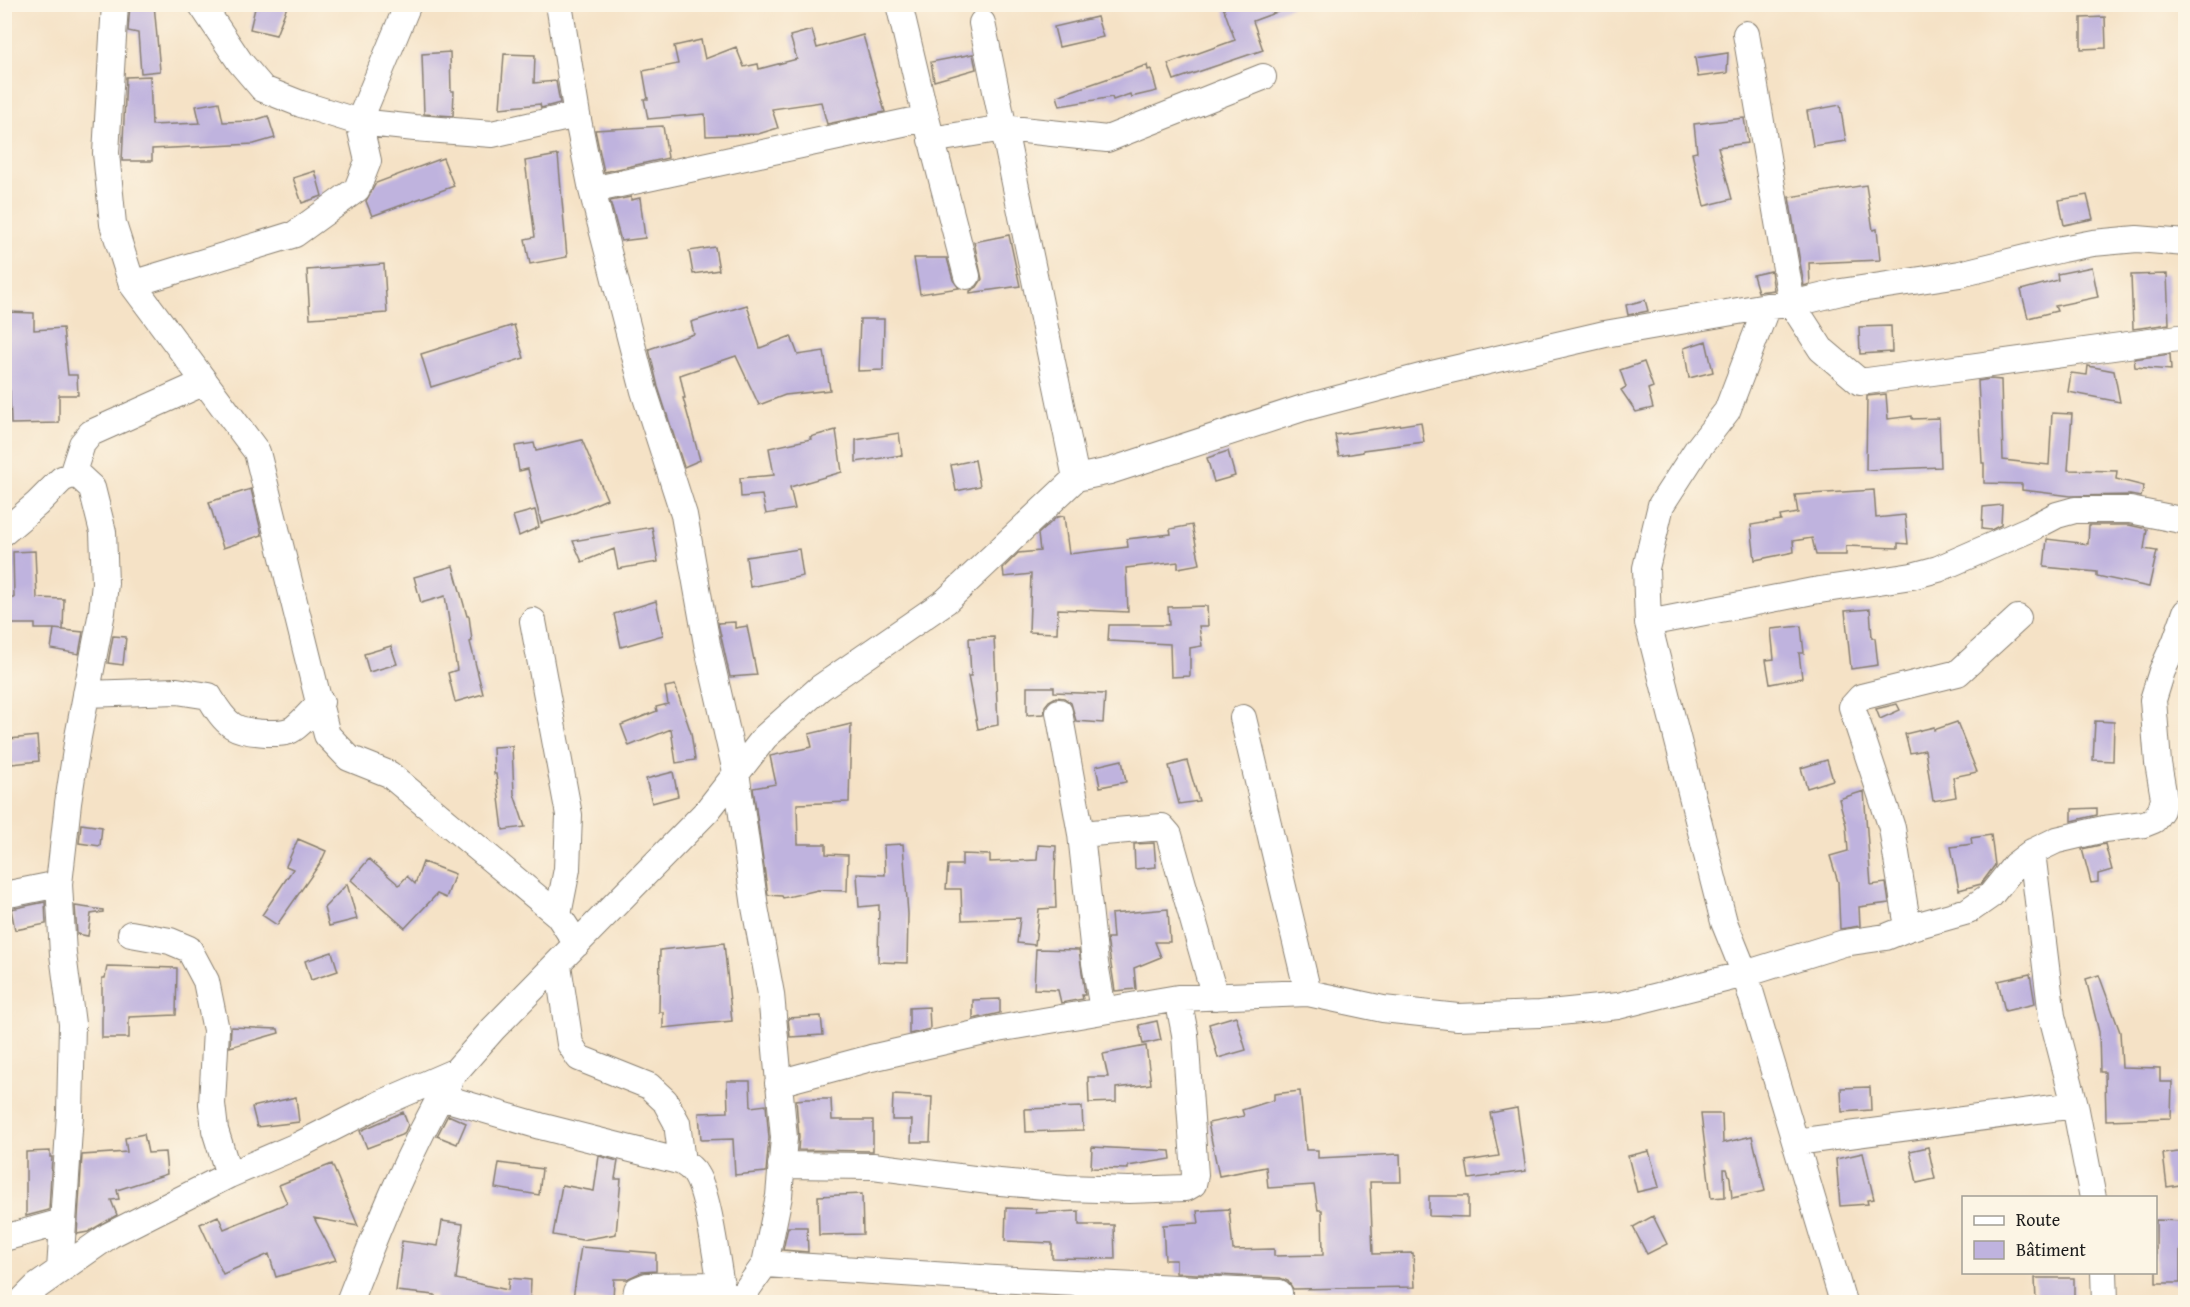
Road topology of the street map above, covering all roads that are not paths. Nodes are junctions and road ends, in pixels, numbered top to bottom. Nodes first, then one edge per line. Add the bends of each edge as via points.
1 (115, 4) edge
2 (201, 4) edge
3 (408, 4) edge
4 (559, 4) edge
5 (898, 4) edge
6 (982, 23) dead end
7 (1746, 34) dead end
8 (1263, 77) dead end
9 (577, 115) junction
10 (359, 122) junction
11 (1004, 128) junction
12 (928, 129) junction
13 (592, 190) junction
14 (2186, 243) edge
15 (968, 276) dead end
16 (132, 284) junction
17 (1792, 304) junction
18 (1767, 306) junction
19 (2186, 337) edge
20 (205, 382) junction
21 (72, 475) junction
22 (1076, 478) junction
23 (2186, 521) edge
24 (4, 532) edge
25 (2186, 612) edge
26 (2018, 618) dead end
27 (533, 621) dead end
28 (1648, 623) junction
29 (86, 694) junction
30 (321, 702) junction
31 (1059, 712) dead end
32 (1243, 718) dead end
33 (736, 772) junction
34 (1081, 834) junction
35 (2032, 852) junction
36 (59, 884) junction
37 (4, 895) edge
38 (558, 915) junction
39 (1908, 928) junction
40 (131, 934) dead end
41 (577, 944) junction
42 (558, 965) junction
43 (1745, 974) junction
44 (1308, 993) junction
45 (1215, 997) junction
46 (1178, 998) junction
47 (1103, 1010) junction
48 (456, 1071) junction
49 (778, 1083) junction
50 (441, 1097) junction
51 (2075, 1106) junction
52 (1796, 1143) junction
53 (682, 1162) junction
54 (781, 1165) junction
55 (229, 1175) junction
56 (2093, 1196) edge
57 (62, 1222) junction
58 (4, 1238) edge
59 (765, 1264) junction
60 (60, 1270) junction
61 (2103, 1274) edge
62 (1279, 1293) dead end
63 (728, 1297) edge
64 (21, 1302) edge
65 (349, 1302) edge
66 (635, 1302) edge
67 (1843, 1302) edge
68 (2105, 1302) edge

1 - 16 street via 106,153 113,224
2 - 10 street via 263,89
3 - 10 street
4 - 9 street
5 - 12 street
6 - 11 street
7 - 17 street
8 - 11 street via 1107,139
9 - 10 street via 492,134
9 - 13 street
10 - 16 street via 368,160 357,189 295,234
11 - 12 street
11 - 22 street
12 - 13 street
12 - 15 street
13 - 33 street via 644,391 684,515 706,644
14 - 17 street via 2137,239 2093,243 1960,274 1841,292
16 - 20 street
17 - 18 street
17 - 19 street via 1821,349 1860,382
18 - 22 street via 1605,334 1428,375 1303,408 1110,471
18 - 28 street via 1727,411 1661,505 1646,568
20 - 21 street via 91,433 81,444
20 - 30 street via 257,452
21 - 24 street via 62,479
21 - 29 street via 92,488 103,532 105,583
22 - 33 street via 946,602 820,688 765,737
23 - 28 street via 2130,510 2075,510 1938,569 1912,576
25 - 35 street via 2153,700 2164,798 2161,810 2154,820 2144,824 2057,840
26 - 39 street via 1958,673 1861,697 1852,707 1892,828
27 - 38 street via 568,815 567,869
28 - 43 street via 1725,922
29 - 30 street via 177,691 209,696 232,726 268,733 290,730
29 - 36 street
30 - 38 street via 327,735 349,758 389,774
31 - 34 street
32 - 44 street
33 - 41 street via 706,811
33 - 49 street via 771,994
34 - 45 street via 1162,827 1169,835
34 - 47 street
35 - 39 street via 2015,865 1991,896 1968,911
35 - 51 street via 2052,1016
36 - 37 street
36 - 57 street via 72,1024
38 - 41 street
39 - 43 street
40 - 55 street via 170,940 189,949 206,981 216,1030 212,1104 215,1130
41 - 42 street
42 - 48 street
42 - 53 street via 570,1044 579,1058 649,1086 665,1101 677,1123
43 - 44 street via 1618,1006 1540,1014 1458,1017 1383,1009
43 - 52 street
44 - 45 street
45 - 46 street
46 - 47 street
46 - 54 street via 1185,1034 1195,1175 1193,1184 1186,1188 1066,1188 873,1166
47 - 49 street via 997,1029
48 - 50 street
48 - 55 street
49 - 54 street via 784,1138
50 - 53 street
50 - 65 street via 412,1149
51 - 52 street
51 - 56 street
52 - 67 street
53 - 63 street via 698,1176
54 - 59 street
55 - 60 street via 110,1235
57 - 58 street
57 - 60 street
59 - 62 street
59 - 63 street
60 - 64 street
61 - 68 street
63 - 66 street via 647,1286 637,1290

